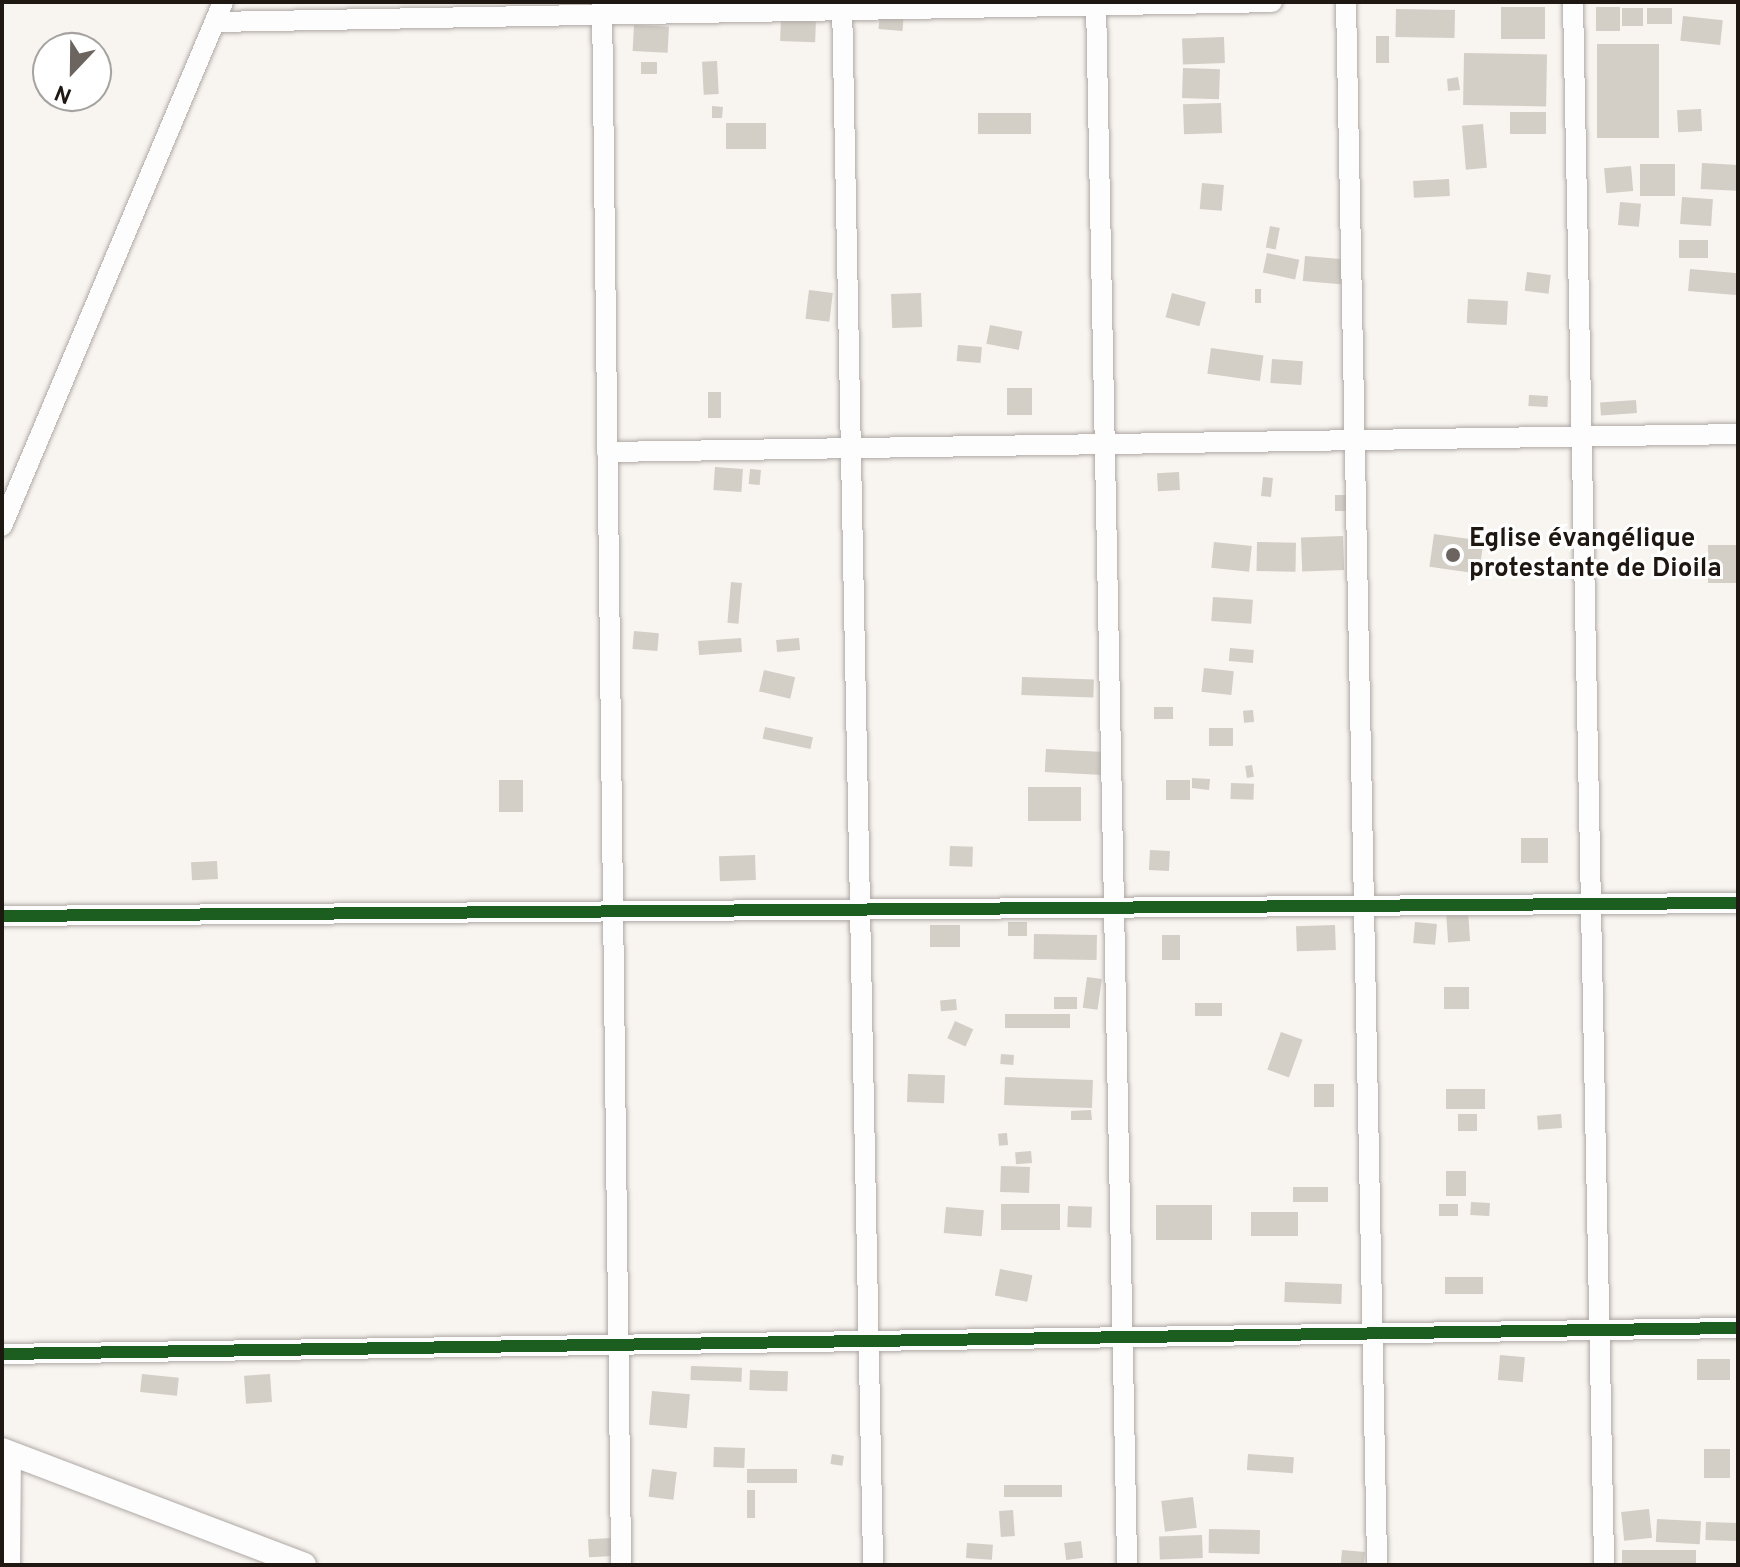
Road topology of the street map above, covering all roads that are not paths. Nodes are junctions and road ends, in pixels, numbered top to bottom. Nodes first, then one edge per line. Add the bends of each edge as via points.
1 (223, 2) edge
2 (1272, 2) edge
3 (1346, 2) edge
4 (1573, 2) edge
5 (1096, 3) edge
6 (842, 5) edge
7 (602, 8) edge
8 (215, 22) junction
9 (1738, 434) edge
10 (1581, 437) junction
11 (1354, 440) junction
12 (1105, 444) junction
13 (851, 448) junction
14 (607, 452) junction
15 (2, 526) edge
16 (1738, 903) edge
17 (1590, 904) junction
18 (1364, 906) junction
19 (1114, 908) junction
20 (860, 910) junction
21 (613, 912) junction
22 (2, 916) edge
23 (1738, 1328) edge
24 (1599, 1330) junction
25 (1372, 1334) junction
26 (1122, 1337) junction
27 (868, 1341) junction
28 (618, 1345) junction
29 (2, 1354) edge
30 (7, 1452) edge
31 (10, 1565) edge
32 (304, 1565) edge
33 (621, 1565) edge
34 (873, 1565) edge
35 (1127, 1565) edge
36 (1377, 1565) edge
37 (1604, 1565) edge

1 - 8 street
2 - 5 street
3 - 11 street
4 - 10 street
5 - 6 street
5 - 12 street
6 - 7 street
6 - 13 street
7 - 8 street
7 - 14 street
8 - 15 street
9 - 10 street
10 - 11 street
10 - 17 street
11 - 12 street
11 - 18 street
12 - 13 street
12 - 19 street
13 - 14 street
13 - 20 street
14 - 21 street
16 - 17 street
17 - 18 street
17 - 24 street
18 - 19 street
18 - 25 street
19 - 20 street
19 - 26 street
20 - 21 street
20 - 27 street
21 - 22 street
21 - 28 street
23 - 24 street
24 - 25 street
24 - 37 street
25 - 26 street
25 - 36 street
26 - 27 street
26 - 35 street
27 - 28 street
27 - 34 street
28 - 29 street
28 - 33 street
30 - 31 street
30 - 32 street

